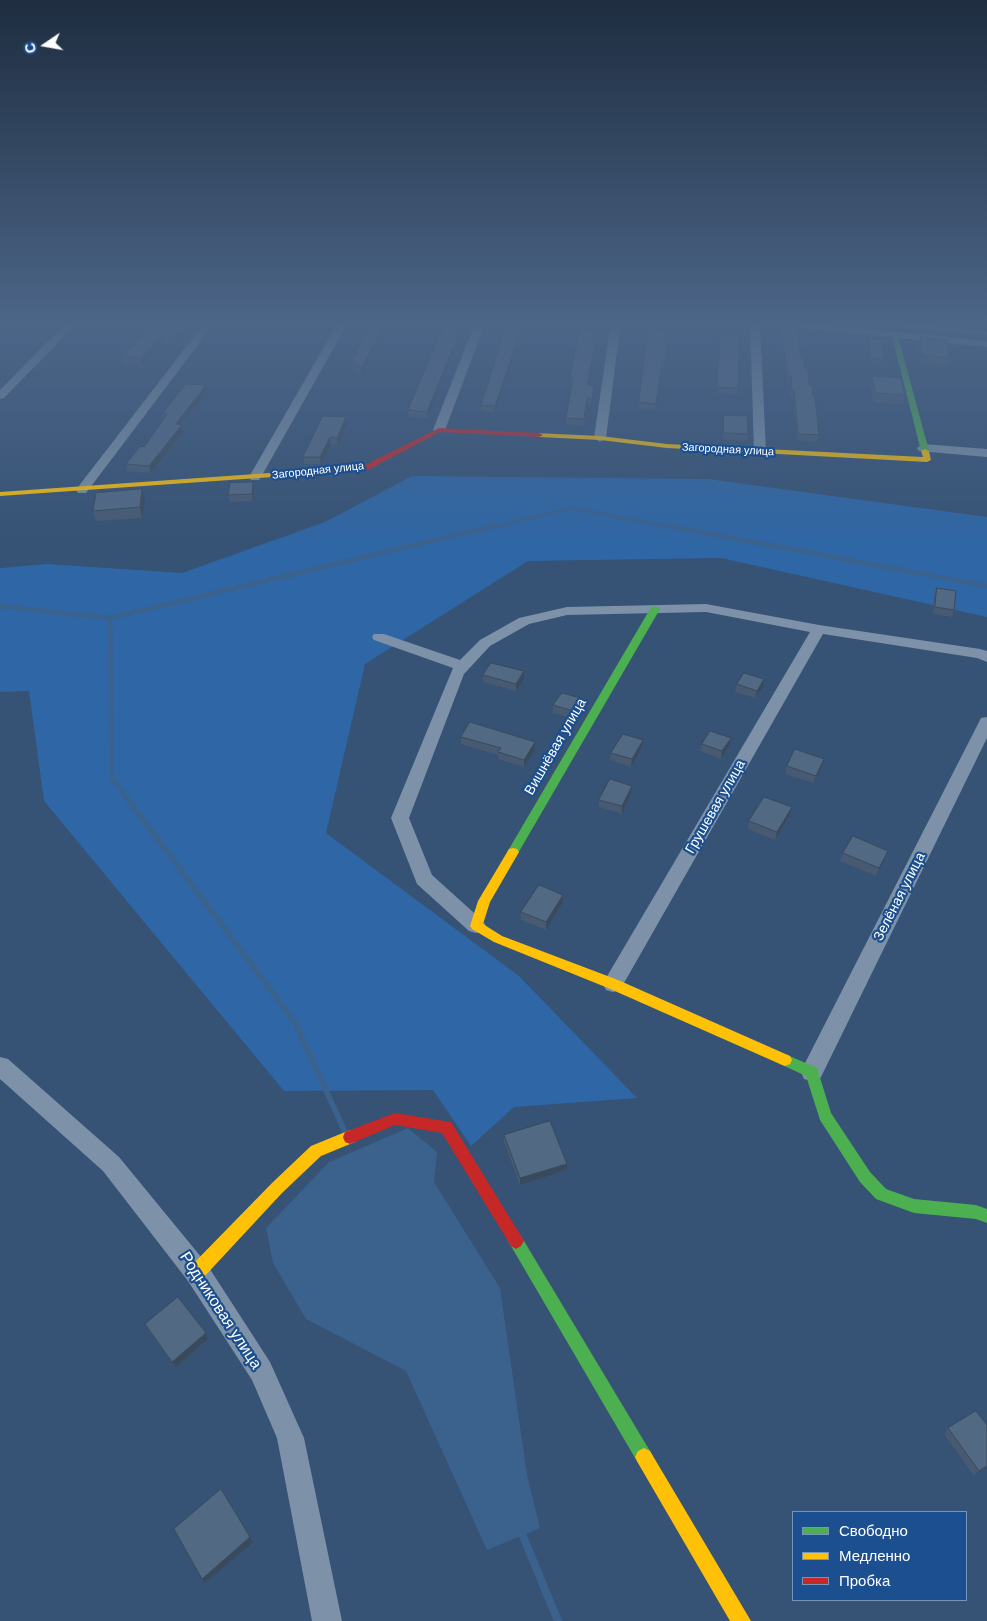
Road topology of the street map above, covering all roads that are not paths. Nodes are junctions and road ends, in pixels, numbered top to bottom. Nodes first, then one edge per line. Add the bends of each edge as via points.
1 (153, 397) edge
2 (301, 397) edge
3 (452, 397) edge
4 (606, 397) edge
5 (758, 397) edge
6 (912, 397) edge
7 (439, 430) junction
8 (600, 438) junction
9 (923, 448) junction
10 (760, 452) junction
11 (987, 452) edge
12 (255, 477) junction
13 (82, 490) junction
14 (0, 494) edge
15 (655, 609) junction
16 (819, 629) junction
17 (379, 637) dead end
18 (987, 657) edge
19 (463, 666) junction
20 (987, 722) edge
21 (982, 746) edge
22 (476, 926) junction
23 (613, 984) junction
24 (0, 1066) edge
25 (812, 1072) junction
26 (987, 1216) edge
27 (197, 1272) junction
28 (327, 1621) edge
29 (741, 1621) edge

1 - 13 street
2 - 12 street
3 - 7 street
4 - 8 street
5 - 10 street
6 - 9 street
7 - 8 street, Загородная улица
7 - 12 street, Загородная улица via 365,468
8 - 10 street, Загородная улица
9 - 10 street, Загородная улица via 927,460
9 - 11 street
12 - 13 street, Загородная улица
13 - 14 street, Загородная улица
15 - 16 street via 706,608
15 - 19 street via 567,611 524,621 484,643
15 - 22 street, Вишнёвая улица via 484,901
16 - 18 street
16 - 23 street, Грушевая улица
17 - 19 street
19 - 22 street via 453,681 400,818 424,879
20 - 21 street, Зелёная улица
21 - 25 street, Зелёная улица
22 - 23 street via 498,939
23 - 25 street
24 - 27 street, Родниковая улица via 111,1164
25 - 26 street via 825,1114 865,1177 880,1194 914,1206
27 - 28 street, Родниковая улица via 261,1371 290,1438
27 - 29 street via 316,1151 395,1118 446,1127

